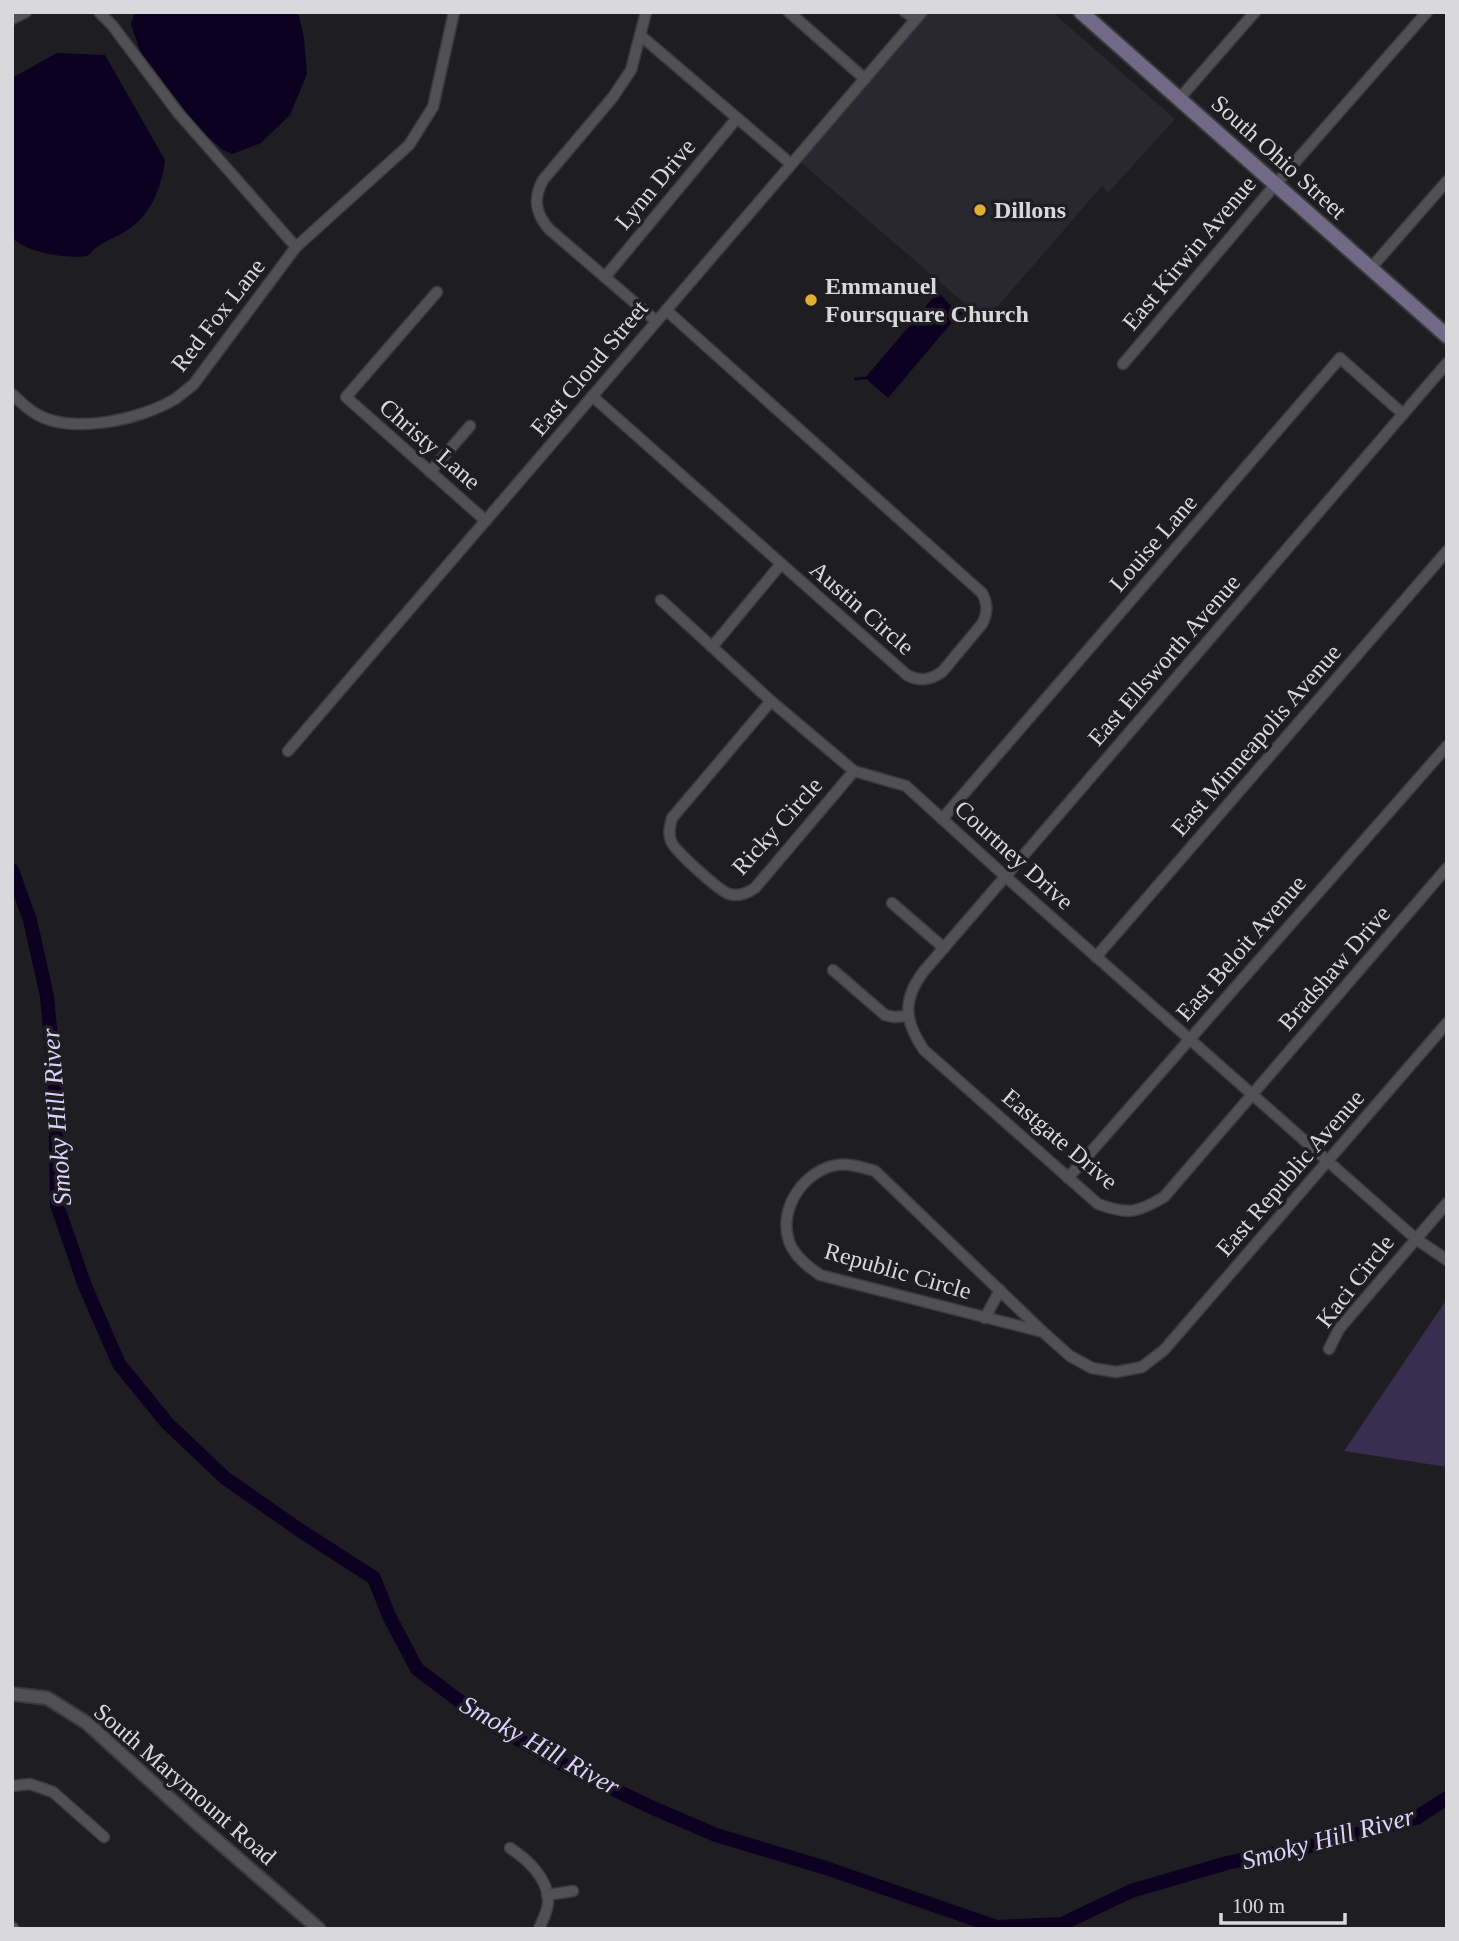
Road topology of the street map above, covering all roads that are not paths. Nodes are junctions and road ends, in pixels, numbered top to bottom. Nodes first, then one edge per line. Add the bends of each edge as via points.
1 (26, 12) edge
2 (99, 12) edge
3 (454, 12) edge
4 (646, 12) edge
5 (789, 12) edge
6 (905, 12) edge
7 (1081, 12) edge
8 (1255, 12) edge
9 (1427, 12) edge
10 (919, 16) edge
11 (12, 19) edge
12 (640, 35) junction
13 (865, 79) junction
14 (1179, 99) junction
15 (737, 118) junction
16 (791, 164) junction
17 (1447, 181) edge
18 (1275, 185) junction
19 (296, 247) junction
20 (1370, 269) junction
21 (605, 277) junction
22 (436, 292) dead end
23 (666, 310) junction
24 (656, 321) junction
25 (1447, 336) edge
26 (1123, 363) dead end
27 (1447, 363) edge
28 (12, 394) edge
29 (592, 396) junction
30 (1403, 414) junction
31 (470, 426) dead end
32 (430, 472) junction
33 (486, 521) junction
34 (1447, 551) edge
35 (781, 564) junction
36 (661, 600) dead end
37 (712, 647) junction
38 (771, 701) junction
39 (1447, 746) edge
40 (288, 751) dead end
41 (854, 771) junction
42 (942, 819) junction
43 (1447, 868) edge
44 (1006, 877) junction
45 (892, 903) dead end
46 (944, 948) junction
47 (1096, 957) junction
48 (833, 970) dead end
49 (907, 1016) junction
50 (1447, 1023) edge
51 (1189, 1039) junction
52 (1252, 1094) junction
53 (1328, 1162) junction
54 (1068, 1178) junction
55 (1447, 1203) edge
56 (1416, 1239) junction
57 (1447, 1260) edge
58 (1000, 1290) junction
59 (985, 1318) junction
60 (1043, 1332) junction
61 (1329, 1349) dead end
62 (1164, 1350) joint
63 (12, 1694) edge
64 (12, 1786) edge
65 (104, 1837) dead end
66 (510, 1848) dead end
67 (573, 1891) dead end
68 (547, 1895) junction
69 (319, 1929) edge
70 (539, 1929) edge

1 - 11 street
2 - 19 street, Red Fox Lane via 179,114
3 - 19 street, Red Fox Lane via 433,107 409,145
4 - 12 street
5 - 13 street
6 - 10 street
7 - 14 main road, South Ohio Street
8 - 14 street
9 - 18 street, East Kirwin Avenue
10 - 13 street, East Cloud Street
12 - 15 street
12 - 21 street via 631,70 542,180 536,200 539,216 549,229
13 - 16 street, East Cloud Street
14 - 18 main road, South Ohio Street
15 - 16 street
15 - 21 street, Lynn Drive
16 - 23 street, East Cloud Street
17 - 20 street
18 - 20 main road, South Ohio Street
18 - 26 street, East Kirwin Avenue
19 - 28 street, Red Fox Lane via 192,385 175,399 120,420 86,424 57,423 33,412
20 - 25 main road, South Ohio Street
21 - 24 street
22 - 32 street, Christy Lane via 346,397
23 - 24 street, East Cloud Street
23 - 35 street, Austin Circle via 976,586 985,599 986,615 942,672 934,678 914,679
24 - 29 street, East Cloud Street
27 - 30 street, East Ellsworth Avenue
29 - 33 street, East Cloud Street
29 - 35 street, Austin Circle
30 - 42 street, Louise Lane via 1340,358
30 - 44 street, East Ellsworth Avenue
31 - 32 street
32 - 33 street, Christy Lane
33 - 40 street, East Cloud Street
34 - 47 street, East Minneapolis Avenue
35 - 37 street
36 - 37 street, Courtney Drive
37 - 38 street, Courtney Drive
38 - 41 street, Courtney Drive
38 - 41 street, Ricky Circle via 672,818 671,842 720,889 736,895 755,888
39 - 51 street, East Beloit Avenue
41 - 42 street, Courtney Drive via 906,786
42 - 44 street, Courtney Drive
43 - 52 street, Bradshaw Drive
44 - 46 street, East Ellsworth Avenue
44 - 47 street, Courtney Drive
45 - 46 street
46 - 49 street, East Ellsworth Avenue via 914,984
47 - 51 street, Courtney Drive
48 - 49 street via 885,1015
49 - 54 street, Eastgate Drive via 923,1050
50 - 53 street, East Republic Avenue
51 - 52 street, Courtney Drive
51 - 54 street, East Beloit Avenue
52 - 53 street, Courtney Drive
52 - 54 street, Eastgate Drive via 1164,1197 1142,1210 1116,1210 1098,1204
53 - 56 street, Courtney Drive
53 - 62 street, East Republic Avenue
55 - 56 street, Kaci Circle
56 - 57 street, Courtney Drive
56 - 61 street, Kaci Circle via 1339,1329
58 - 59 street
58 - 59 street, Republic Circle via 875,1171 834,1165 815,1173 799,1188 786,1226 803,1264 820,1275
58 - 60 street, Republic Circle
59 - 60 street, Republic Circle
60 - 62 street, Republic Circle via 1070,1356 1092,1368 1115,1372 1142,1367
63 - 69 street, South Marymount Road via 47,1698 87,1723
64 - 65 street via 30,1784 53,1792
66 - 68 street via 542,1878
67 - 68 street
68 - 70 street via 549,1904

